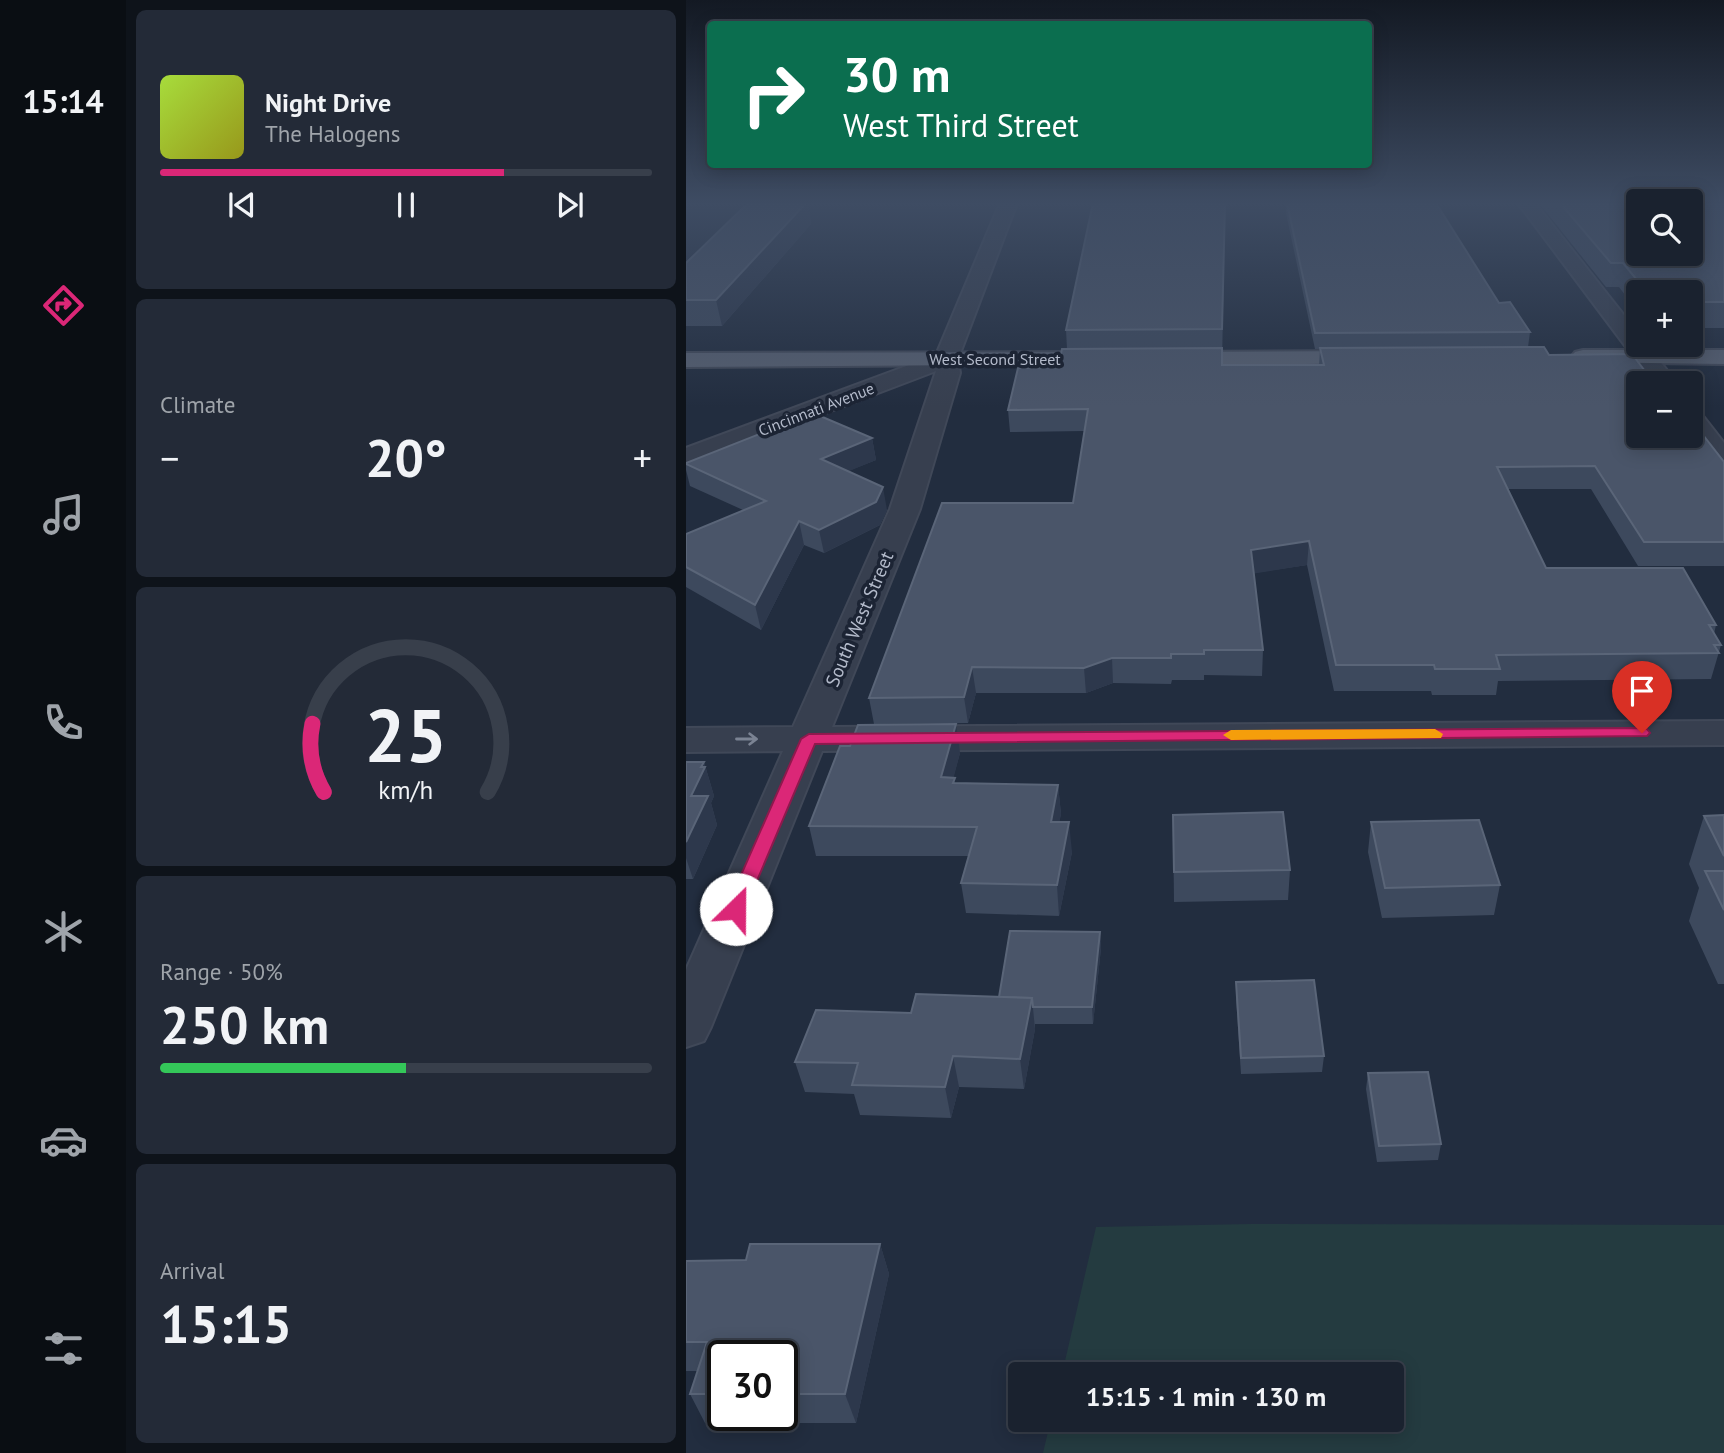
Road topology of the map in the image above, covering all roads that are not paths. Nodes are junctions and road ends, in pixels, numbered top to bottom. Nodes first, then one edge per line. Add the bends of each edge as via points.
1 (982, 271) edge
2 (1578, 271) edge
3 (1626, 332) edge
4 (1562, 357) edge
5 (1626, 357) edge
6 (1645, 357) edge
7 (1703, 357) edge
8 (1724, 357) edge
9 (1394, 358) edge
10 (946, 359) junction
11 (686, 360) edge
12 (1656, 371) edge
13 (1703, 434) edge
14 (686, 458) edge
15 (1724, 461) edge
16 (1724, 733) edge
17 (809, 739) junction
18 (686, 740) edge
19 (686, 1027) edge

1 - 10 street, South West Street
2 - 3 street
4 - 5 main road
6 - 12 street
7 - 8 main road
9 - 10 main road, West Second Street
10 - 11 main road, West Second Street
10 - 14 street, Cincinnati Avenue
10 - 17 street, South West Street via 946,381 905,509
13 - 15 street
16 - 17 street
18 -> 17 street
17 - 19 street, South West Street

